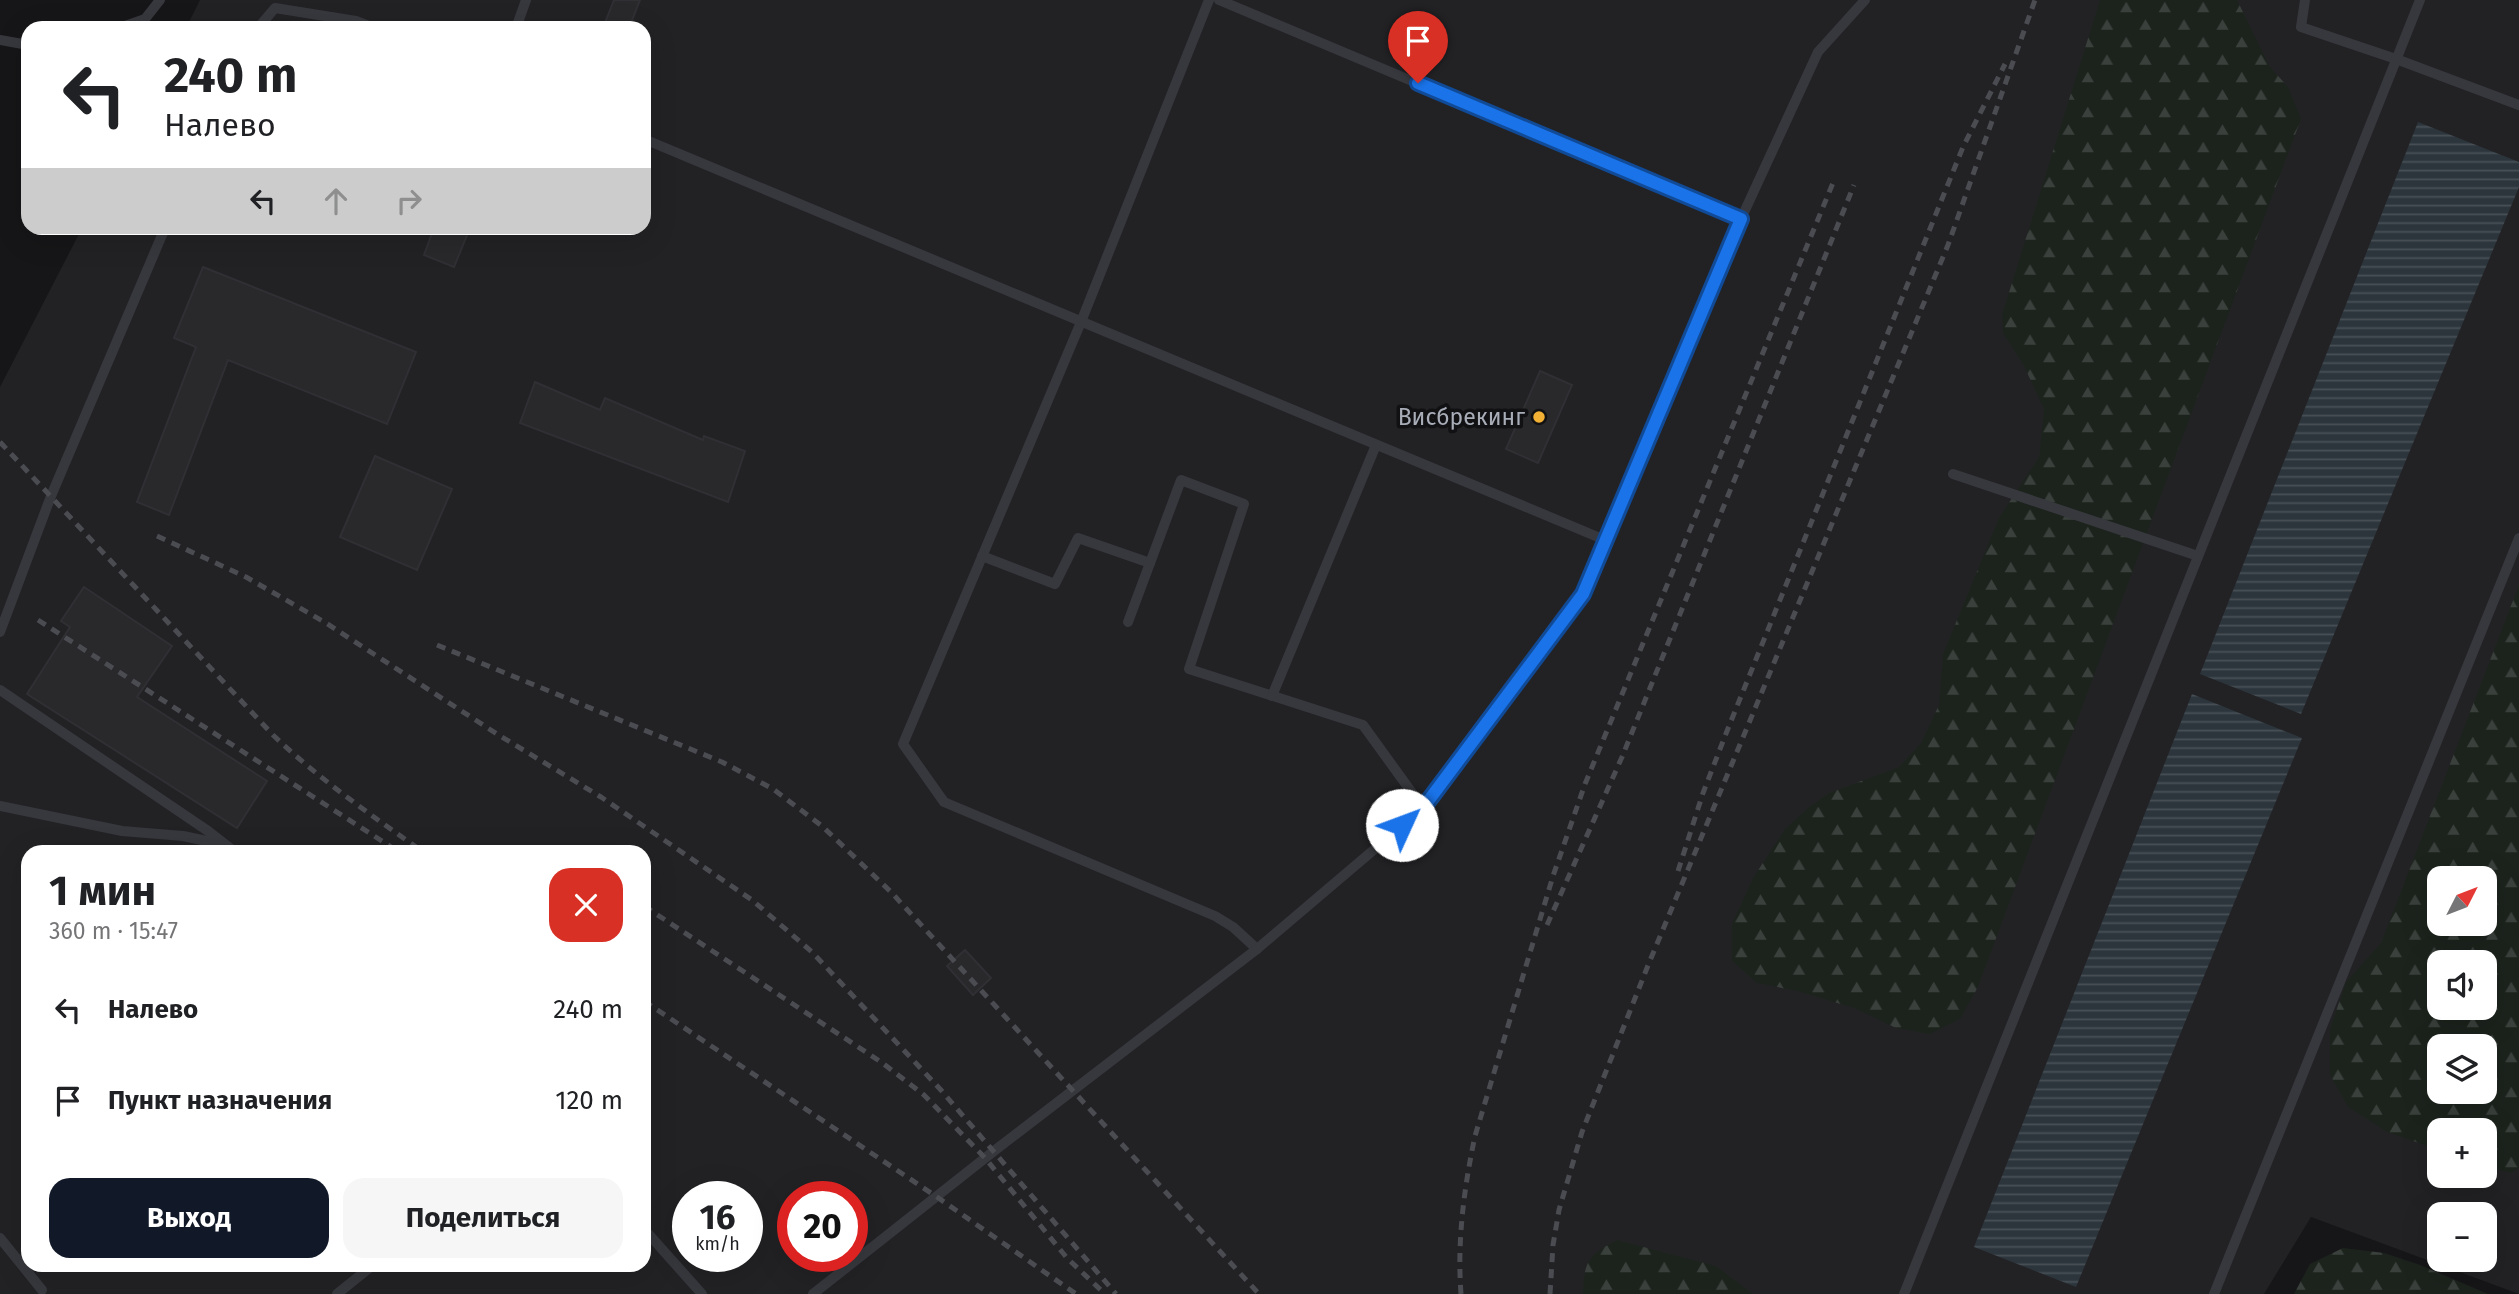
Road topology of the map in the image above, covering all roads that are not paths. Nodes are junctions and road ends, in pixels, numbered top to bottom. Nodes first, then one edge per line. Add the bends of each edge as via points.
1 (160, 0) edge
2 (526, 0) edge
3 (1209, 0) edge
4 (1219, 0) edge
5 (1866, 0) edge
6 (2305, 0) edge
7 (2420, 0) edge
8 (139, 21) edge
9 (264, 21) edge
10 (356, 21) edge
11 (518, 21) edge
12 (0, 40) edge
13 (21, 44) edge
14 (2396, 59) junction
15 (2519, 105) edge
16 (651, 142) edge
17 (1741, 219) junction
18 (162, 235) edge
19 (1081, 322) junction
20 (1376, 445) junction
21 (1953, 474) dead end
22 (2519, 538) edge
23 (1605, 540) junction
24 (2198, 555) junction
25 (982, 556) junction
26 (1150, 563) junction
27 (1128, 622) dead end
28 (0, 632) edge
29 (0, 690) edge
30 (1272, 696) junction
31 (0, 806) edge
32 (1423, 808) junction
33 (214, 845) edge
34 (225, 845) edge
35 (1257, 949) junction
36 (651, 1237) edge
37 (0, 1238) edge
38 (21, 1264) edge
39 (27, 1272) edge
40 (364, 1272) edge
41 (42, 1290) dead end
42 (337, 1294) edge
43 (702, 1294) edge
44 (813, 1294) edge
45 (1904, 1294) edge
46 (2214, 1294) edge

1 - 8 lane
2 - 11 lane
3 - 19 lane
4 - 17 lane
5 - 17 lane via 1818,52
6 - 14 lane via 2301,27
7 - 14 lane
9 - 10 lane via 275,8
12 - 13 lane
14 - 15 lane
14 - 24 lane
16 - 19 lane
17 - 23 lane
18 - 28 lane via 51,496
19 - 20 lane
19 - 25 lane
20 - 23 lane
20 - 30 lane
21 - 24 lane
22 - 46 lane
23 - 32 lane via 1583,594
24 - 45 lane
25 - 26 lane via 1055,584 1078,538
25 - 35 lane via 903,744 944,802 1215,916
26 - 27 lane
26 - 30 lane via 1181,480 1244,504 1189,669
29 - 34 lane
30 - 32 lane via 1363,725
31 - 33 lane
32 - 35 lane
35 - 44 lane
36 - 43 lane
37 - 38 lane
39 - 41 lane
40 - 42 lane

